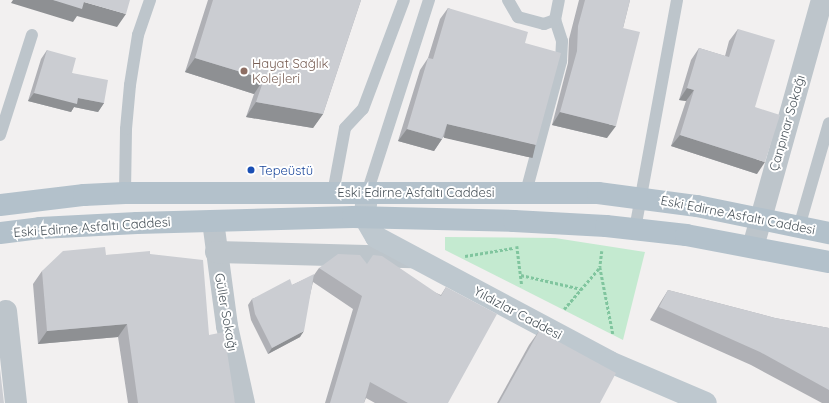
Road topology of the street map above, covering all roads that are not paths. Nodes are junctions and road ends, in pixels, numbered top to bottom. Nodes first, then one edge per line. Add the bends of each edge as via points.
1 (150, 0) edge
2 (404, 0) edge
3 (429, 0) edge
4 (508, 0) edge
5 (559, 0) edge
6 (677, 0) edge
7 (822, 0) edge
8 (555, 20) junction
9 (32, 34) dead end
10 (829, 123) edge
11 (0, 135) edge
12 (526, 192) junction
13 (125, 193) junction
14 (215, 193) junction
15 (333, 193) junction
16 (367, 193) junction
17 (641, 198) junction
18 (0, 205) edge
19 (365, 218) junction
20 (760, 219) junction
21 (213, 221) junction
22 (799, 227) junction
23 (635, 229) junction
24 (0, 233) edge
25 (829, 233) edge
26 (753, 247) junction
27 (216, 252) junction
28 (413, 257) junction
29 (829, 262) edge
30 (6, 311) dead end
31 (16, 403) edge
32 (244, 403) edge
33 (706, 403) edge

1 - 13 lane via 138,35 130,85
2 - 15 lane via 363,109 345,128 341,138
3 - 16 lane
4 - 8 lane via 518,17 544,24
5 - 8 lane
6 - 17 lane
7 - 20 street, Çanpınar Sokağı
8 - 12 lane via 562,41 561,61
9 - 11 lane
10 - 22 lane
12 - 16 main road, Eski Edirne Asfaltı Caddesi
12 - 17 main road, Eski Edirne Asfaltı Caddesi via 598,193
13 - 14 main road, Eski Edirne Asfaltı Caddesi
13 - 18 main road, Eski Edirne Asfaltı Caddesi
14 - 15 main road, Eski Edirne Asfaltı Caddesi
14 - 21 main road
15 - 16 main road, Eski Edirne Asfaltı Caddesi
16 - 19 street
17 - 20 main road, Eski Edirne Asfaltı Caddesi
17 - 23 lane
19 - 21 main road, Eski Edirne Asfaltı Caddesi
19 - 23 main road, Eski Edirne Asfaltı Caddesi via 514,221
19 - 28 street, Yıldızlar Caddesi via 376,237
20 - 22 main road, Eski Edirne Asfaltı Caddesi
20 - 26 street, Çanpınar Sokağı
21 - 24 main road, Eski Edirne Asfaltı Caddesi via 55,227
21 - 27 street, Güller Sokağı
22 - 25 main road, Eski Edirne Asfaltı Caddesi
23 - 26 main road, Eski Edirne Asfaltı Caddesi
26 - 29 main road, Eski Edirne Asfaltı Caddesi
27 - 28 street
27 - 32 street, Güller Sokağı via 227,326
28 - 33 street, Yıldızlar Caddesi via 619,366
30 - 31 street

